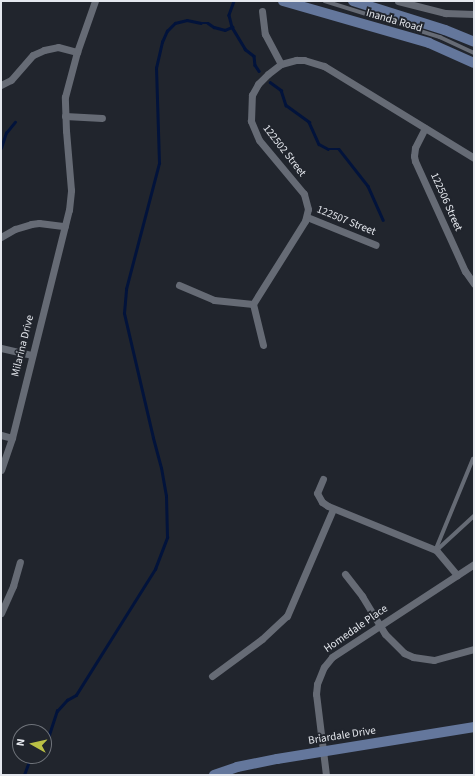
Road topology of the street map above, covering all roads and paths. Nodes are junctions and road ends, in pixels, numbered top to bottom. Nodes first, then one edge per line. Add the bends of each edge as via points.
1 (95, 1) edge
2 (283, 1) edge
3 (325, 1) edge
4 (353, 1) edge
5 (398, 1) edge
6 (262, 11) dead end
7 (474, 14) edge
8 (474, 42) edge
9 (76, 52) junction
10 (474, 53) edge
11 (474, 63) edge
12 (281, 64) junction
13 (1, 85) edge
14 (65, 116) junction
15 (102, 118) dead end
16 (424, 128) junction
17 (474, 158) edge
18 (307, 216) junction
19 (66, 226) junction
20 (1, 237) edge
21 (376, 245) dead end
22 (474, 284) edge
23 (179, 285) dead end
24 (253, 304) junction
25 (263, 345) dead end
26 (1, 348) edge
27 (32, 355) junction
28 (1, 435) edge
29 (12, 438) junction
30 (473, 459) edge
31 (1, 470) edge
32 (323, 479) dead end
33 (333, 509) junction
34 (474, 516) edge
35 (436, 550) junction
36 (20, 562) dead end
37 (474, 564) edge
38 (345, 574) dead end
39 (457, 575) junction
40 (1, 613) edge
41 (380, 625) junction
42 (474, 649) edge
43 (212, 676) dead end
44 (474, 727) edge
45 (322, 752) junction
46 (214, 775) edge
47 (326, 775) edge

1 - 9 street, Milarina Drive
2 - 11 street, Inanda Road via 429,43
3 - 10 lane via 425,32
4 - 8 street, Inanda Road via 445,30
5 - 7 street via 445,13
6 - 12 street via 265,34
9 - 13 street via 58,48 44,50 33,55 11,80
9 - 14 street, Milarina Drive via 67,84
12 - 16 street, 122502 Street via 304,60 324,66
12 - 18 street, 122502 Street via 254,90 251,121 259,140 304,194
14 - 15 street
14 - 19 street, Milarina Drive via 71,190
16 - 17 street, 122502 Street
16 - 22 street, 122506 Street via 415,148 414,158 465,271
18 - 21 street, 122507 Street
18 - 24 street
19 - 20 street via 31,224
19 - 27 street, Milarina Drive
23 - 24 street via 214,300
24 - 25 street
26 - 27 street
27 - 29 street, Milarina Drive
28 - 29 street
29 - 31 street, Milarina Drive
30 - 35 lane
32 - 33 street via 317,493 322,502
33 - 35 street
33 - 43 street via 287,616 262,639
34 - 35 lane
35 - 39 street
36 - 40 street
37 - 39 street, Homedale Place
38 - 41 street
39 - 41 street, Homedale Place
41 - 42 street via 397,647 413,657 441,659
41 - 45 street, Homedale Place via 332,657 320,674 316,694
44 - 45 street, Briardale Drive
45 - 46 street, Briardale Drive via 236,767
45 - 47 street, Homedale Place

